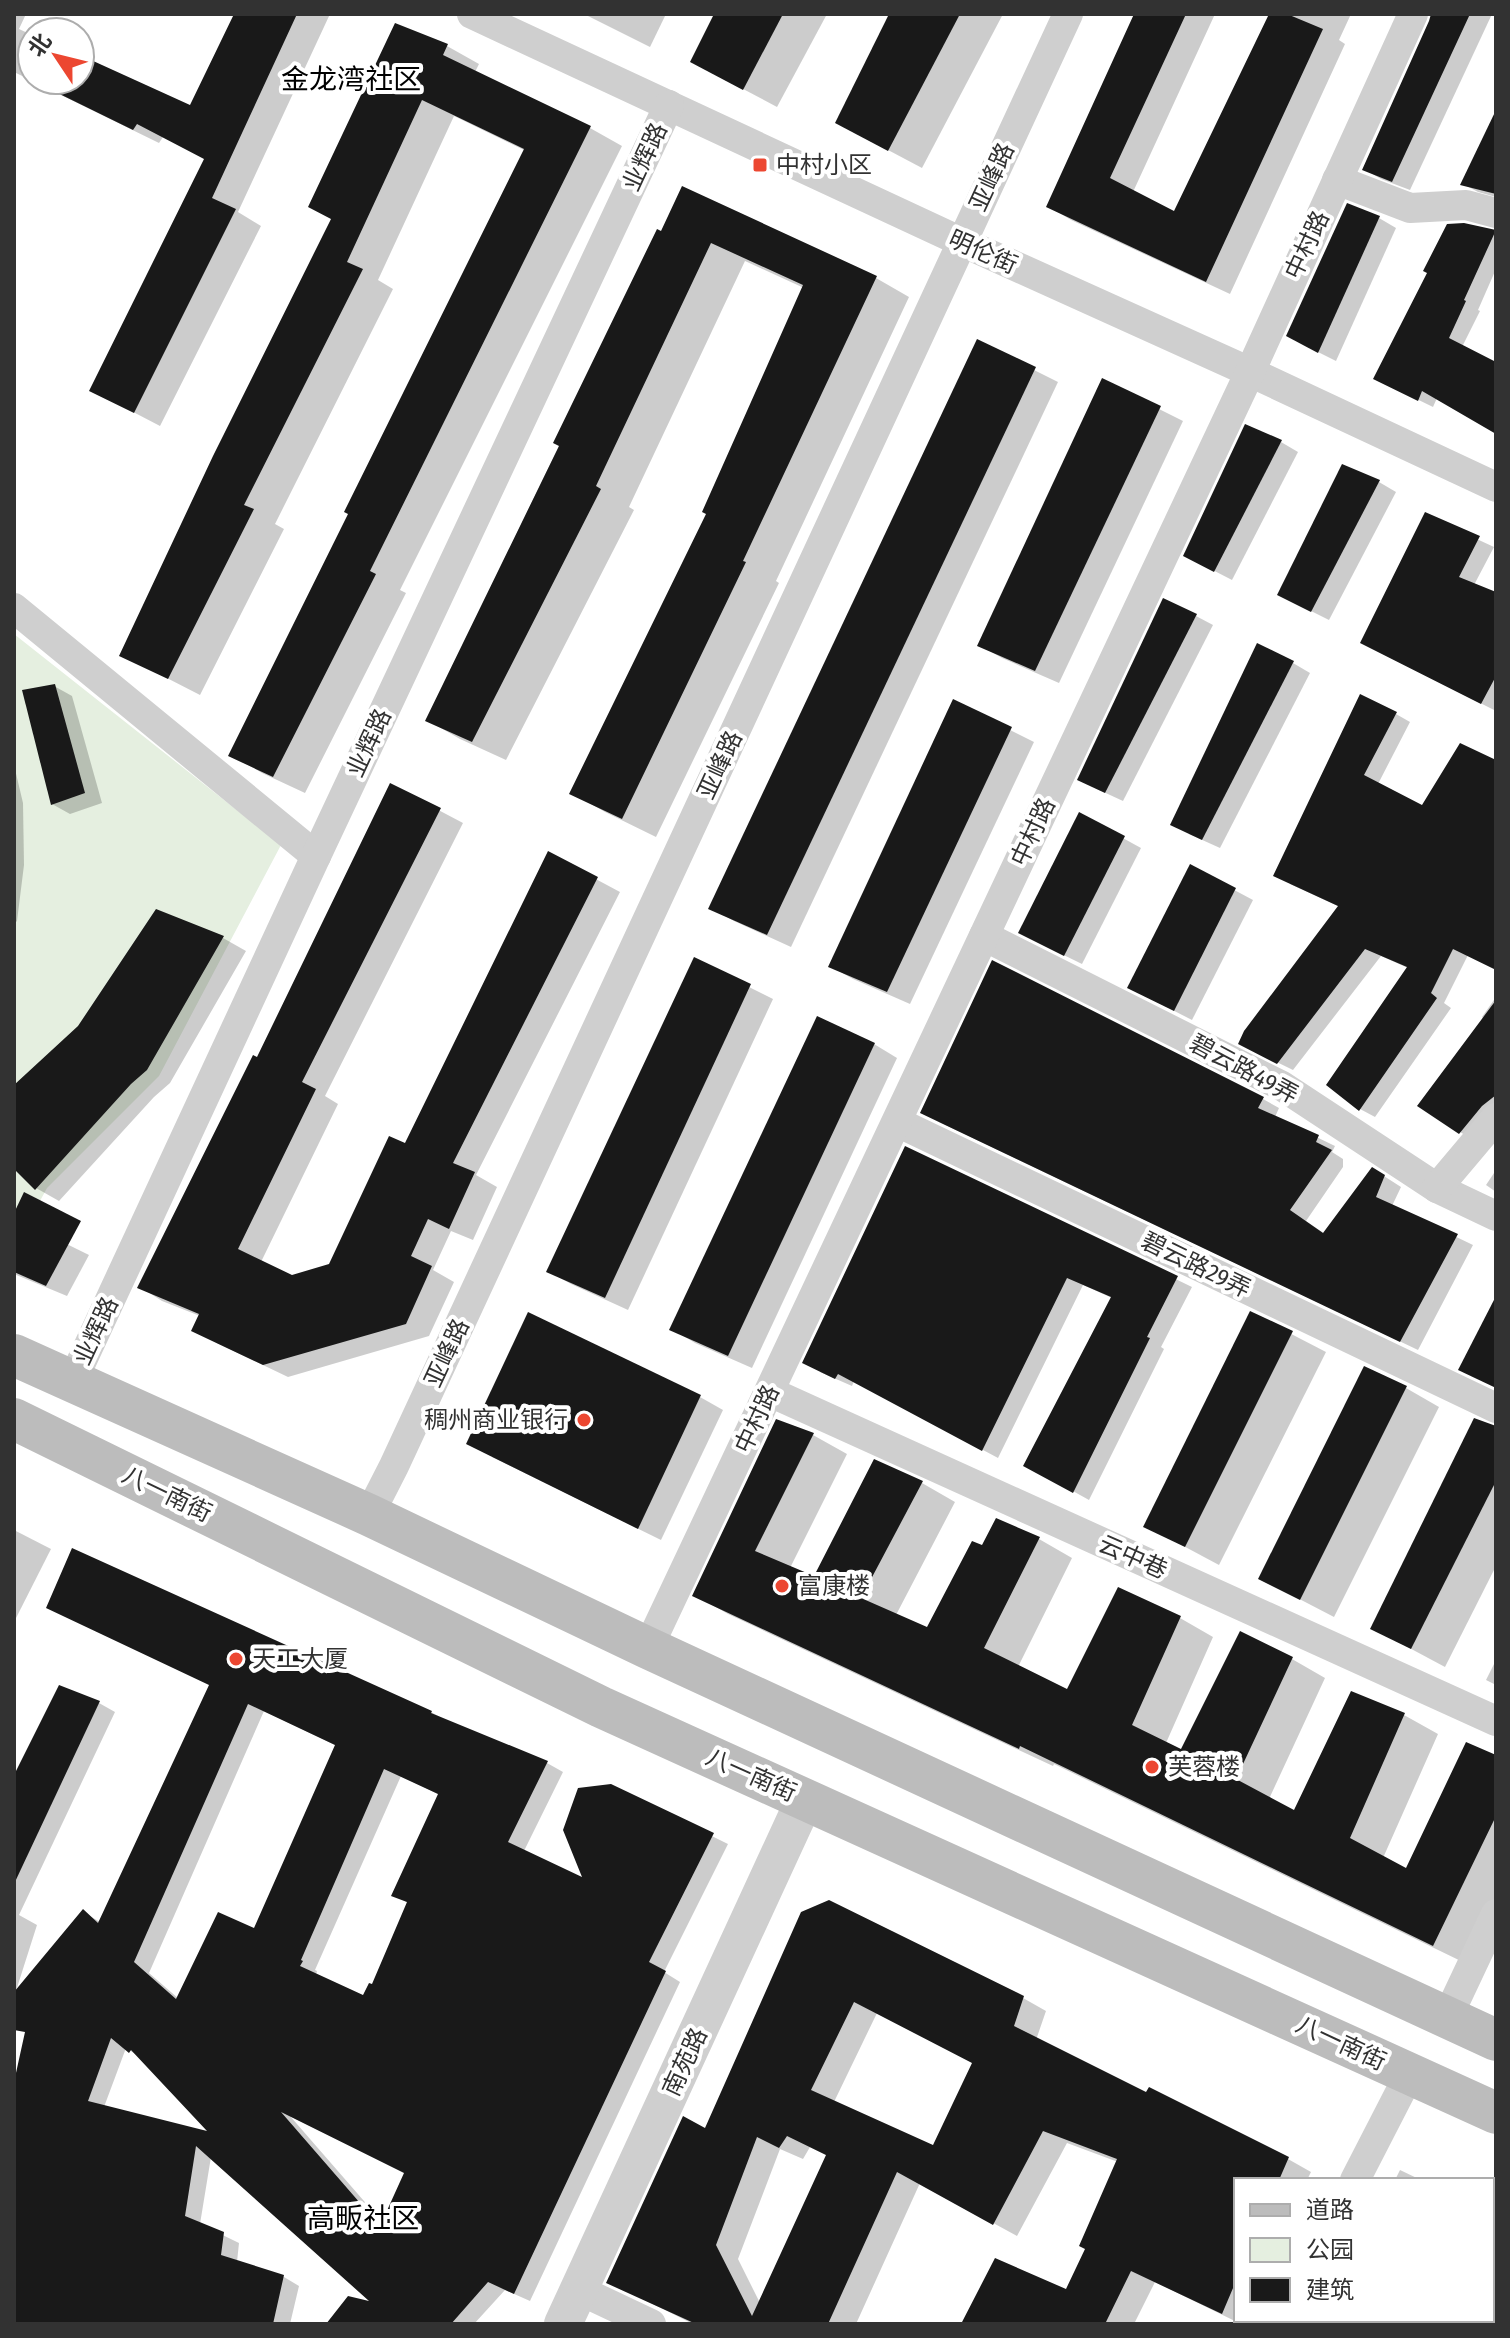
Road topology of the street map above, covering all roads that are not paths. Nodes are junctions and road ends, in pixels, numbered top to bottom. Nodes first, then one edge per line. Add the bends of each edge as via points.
1 (472, 14) edge
2 (1068, 14) edge
3 (1413, 14) edge
4 (669, 105) junction
5 (1337, 180) junction
6 (1496, 213) edge
7 (962, 242) junction
8 (1250, 372) junction
9 (1496, 487) edge
10 (14, 608) edge
11 (316, 856) junction
12 (984, 936) junction
13 (1496, 1118) edge
14 (897, 1122) junction
15 (1437, 1188) junction
16 (1496, 1216) edge
17 (14, 1355) edge
18 (72, 1382) junction
19 (770, 1392) junction
20 (1496, 1408) edge
21 (14, 1419) edge
22 (369, 1515) junction
23 (648, 1648) junction
24 (1496, 1721) edge
25 (805, 1799) junction
26 (1496, 1914) edge
27 (1447, 2018) junction
28 (1496, 2040) edge
29 (1409, 2075) junction
30 (1496, 2113) edge
31 (1356, 2178) edge
32 (579, 2290) junction
33 (563, 2324) edge
34 (651, 2324) edge

1 - 4 street, 明伦街
2 - 7 street, 亚峰路
3 - 5 street, 中村路
4 - 7 street, 明伦街
4 - 11 street, 业辉路
5 - 6 street via 1410,208 1466,205
5 - 8 street, 中村路
7 - 8 street, 明伦街
7 - 22 street, 亚峰路
8 - 9 street, 明伦街
8 - 12 street, 中村路
10 - 11 street
11 - 18 street, 业辉路
12 - 14 street, 中村路
12 - 15 street, 碧云路49弄 via 1282,1086
13 - 15 street
14 - 19 street, 中村路
14 - 20 street, 碧云路29弄
15 - 16 street, 碧云路49弄
17 - 18 main road
18 - 22 main road
19 - 23 street, 中村路
19 - 24 street, 云中巷
21 - 25 main road, 八一南街 via 601,1707
22 - 23 main road
23 - 27 main road
25 - 29 main road, 八一南街
25 - 32 street, 南苑路
26 - 27 street
27 - 28 main road
29 - 30 main road, 八一南街
29 - 31 street
32 - 33 street, 南苑路
32 - 34 street

